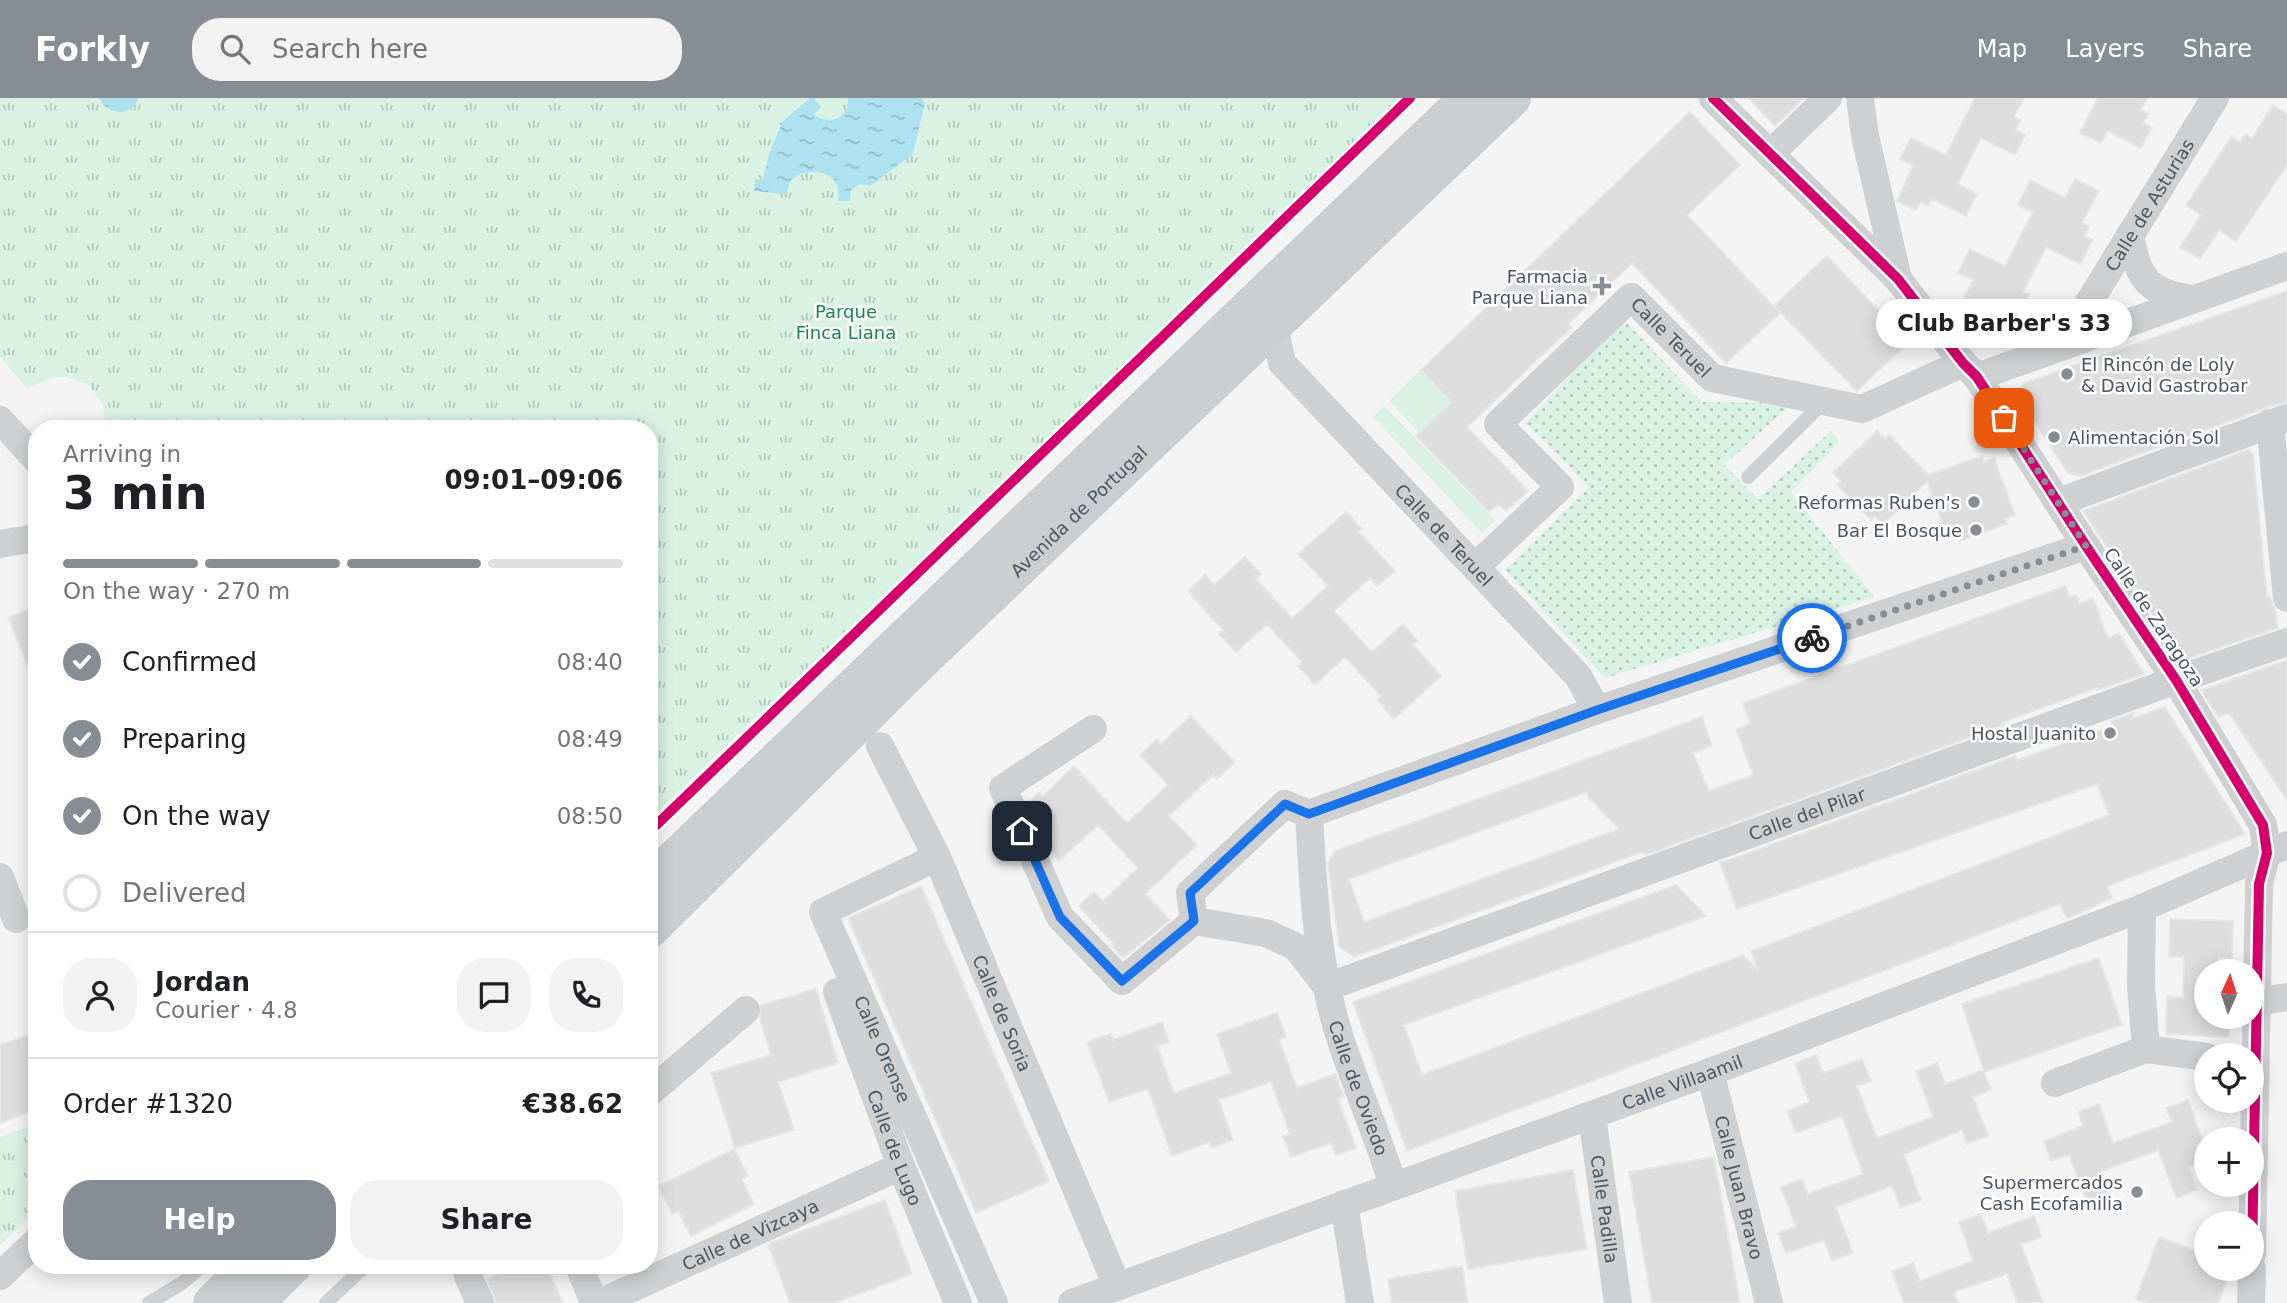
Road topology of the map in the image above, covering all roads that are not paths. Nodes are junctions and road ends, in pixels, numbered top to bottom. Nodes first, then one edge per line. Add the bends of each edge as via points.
1 (1468, 98) edge
2 (1512, 98) edge
3 (1713, 98) edge
4 (1828, 98) edge
5 (1860, 98) edge
6 (2215, 98) edge
7 (1770, 154) junction
8 (2130, 235) junction
9 (2287, 266) edge
10 (1898, 279) junction
11 (2193, 299) junction
12 (1274, 325) junction
13 (2062, 346) junction
14 (1237, 360) junction
15 (1282, 363) junction
16 (1970, 370) junction
17 (1825, 401) junction
18 (0, 420) edge
19 (2278, 420) edge
20 (28, 450) edge
21 (1748, 477) dead end
22 (2059, 502) junction
23 (28, 539) edge
24 (0, 544) edge
25 (2086, 546) junction
26 (1475, 567) junction
27 (2287, 598) edge
28 (2287, 642) edge
29 (2176, 680) junction
30 (1597, 710) junction
31 (1093, 729) dead end
32 (862, 734) junction
33 (1309, 814) junction
34 (2277, 849) edge
35 (937, 857) junction
36 (658, 874) edge
37 (0, 877) edge
38 (2142, 908) junction
39 (16, 919) dead end
40 (1194, 921) junction
41 (658, 922) edge
42 (2258, 959) edge
43 (1327, 987) junction
44 (837, 992) dead end
45 (2287, 997) edge
46 (2264, 1001) edge
47 (746, 1010) dead end
48 (2146, 1049) junction
49 (2194, 1055) edge
50 (1710, 1072) junction
51 (2055, 1083) dead end
52 (658, 1085) edge
53 (2254, 1113) edge
54 (1592, 1116) junction
55 (901, 1166) junction
56 (1393, 1186) junction
57 (1345, 1204) junction
58 (2253, 1211) edge
59 (28, 1250) edge
60 (192, 1274) edge
61 (242, 1274) edge
62 (284, 1274) edge
63 (357, 1274) edge
64 (468, 1274) edge
65 (583, 1274) edge
66 (0, 1276) edge
67 (2252, 1281) edge
68 (1117, 1286) junction
69 (149, 1303) edge
70 (212, 1303) edge
71 (255, 1303) edge
72 (326, 1303) edge
73 (480, 1303) edge
74 (596, 1303) edge
75 (958, 1303) edge
76 (995, 1303) edge
77 (1072, 1303) edge
78 (1360, 1303) edge
79 (1618, 1303) edge
80 (1769, 1303) edge
81 (2251, 1303) edge

1 - 36 main road, Avenida de Portugal
2 - 12 main road, Avenida de Portugal
3 - 7 street, Calle de Zaragoza
4 - 7 street
5 - 10 street, Calle de Zaragoza
6 - 8 street, Calle de Asturias
7 - 10 street, Calle de Zaragoza
8 - 11 street via 2136,264 2150,286 2168,296
8 - 13 street, Calle de Asturias
9 - 11 street, Calle Teruel
10 - 16 street, Calle de Zaragoza
11 - 13 street, Calle Teruel
12 - 14 main road, Avenida de Portugal
12 - 15 street
13 - 16 street, Calle Teruel
14 - 15 street
14 - 32 main road, Avenida de Portugal
15 - 26 street, Calle de Teruel
16 - 17 street, Calle Teruel via 1862,409
16 - 22 street, Calle de Zaragoza
17 - 21 lane
17 - 26 street, Calle Teruel via 1712,377 1631,297 1498,424 1560,487
18 - 20 street
19 - 22 street
19 - 27 street
22 - 25 street, Calle de Zaragoza
23 - 24 street
25 - 29 street, Calle de Zaragoza
25 - 30 street
26 - 30 street, Calle de Teruel via 1578,676
28 - 29 street, Calle del Pilar
29 - 34 street, Calle de Zaragoza
29 - 43 street, Calle del Pilar
30 - 33 street
31 - 40 street via 1003,788 1060,917 1122,981
32 - 35 street, Calle de Soria
32 - 41 main road, Avenida de Portugal
33 - 40 street via 1285,804 1199,884 1190,893
33 - 43 street, Calle de Oviedo via 1313,905
34 - 38 street, Calle Villaamil
34 - 42 street via 2259,884
35 - 68 street, Calle de Soria
35 - 76 street, Calle Orense via 823,912
37 - 39 street
38 - 48 street
38 - 50 street, Calle Villaamil
40 - 43 street, Calle de Oviedo via 1266,933 1286,942 1296,947
43 - 56 street, Calle de Oviedo
44 - 55 street, Calle de Lugo
45 - 46 street
47 - 52 street
48 - 49 street
48 - 51 street
50 - 54 street, Calle Villaamil
50 - 80 street, Calle Juan Bravo
53 - 58 street
54 - 56 street, Calle Villaamil
54 - 79 street, Calle Padilla
55 - 74 street, Calle de Vizcaya
55 - 75 street, Calle de Lugo
56 - 57 street, Calle Villaamil
57 - 68 street, Calle Villaamil
57 - 78 street
59 - 66 street
60 - 69 lane
61 - 70 main road
62 - 71 main road
63 - 72 lane
64 - 73 street
65 - 74 street
67 - 81 street
68 - 77 street, Calle Villaamil

